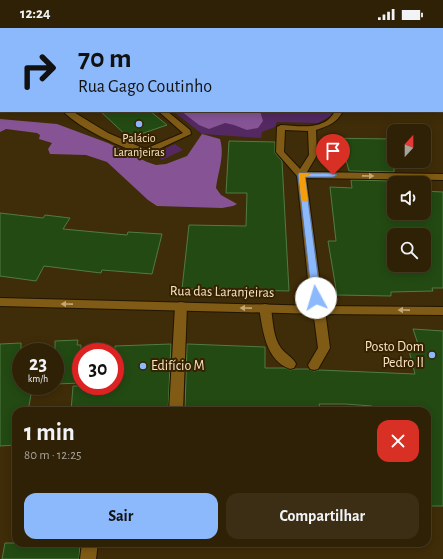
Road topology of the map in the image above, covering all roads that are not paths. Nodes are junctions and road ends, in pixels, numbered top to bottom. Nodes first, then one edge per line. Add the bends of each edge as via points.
1 (68, 112) edge
2 (163, 112) edge
3 (339, 112) edge
4 (312, 129) junction
5 (302, 175) junction
6 (443, 177) edge
7 (0, 302) edge
8 (181, 306) junction
9 (266, 308) junction
10 (319, 310) junction
11 (443, 311) edge
12 (290, 364) dead end
13 (314, 365) dead end
14 (176, 407) edge
15 (90, 547) edge
16 (88, 559) edge

1 - 2 street via 124,144 146,152 187,134
3 - 4 street via 329,123
4 - 5 street via 313,155
4 - 5 street via 281,127 280,152
5 -> 6 street
5 - 10 street
8 -> 7 street, Rua das Laranjeiras
9 -> 8 street, Rua das Laranjeiras
8 - 14 street
9 - 10 street, Rua das Laranjeiras
9 - 12 street via 270,340 282,360
11 -> 10 street, Rua das Laranjeiras
10 - 13 street via 324,348
15 - 16 street

